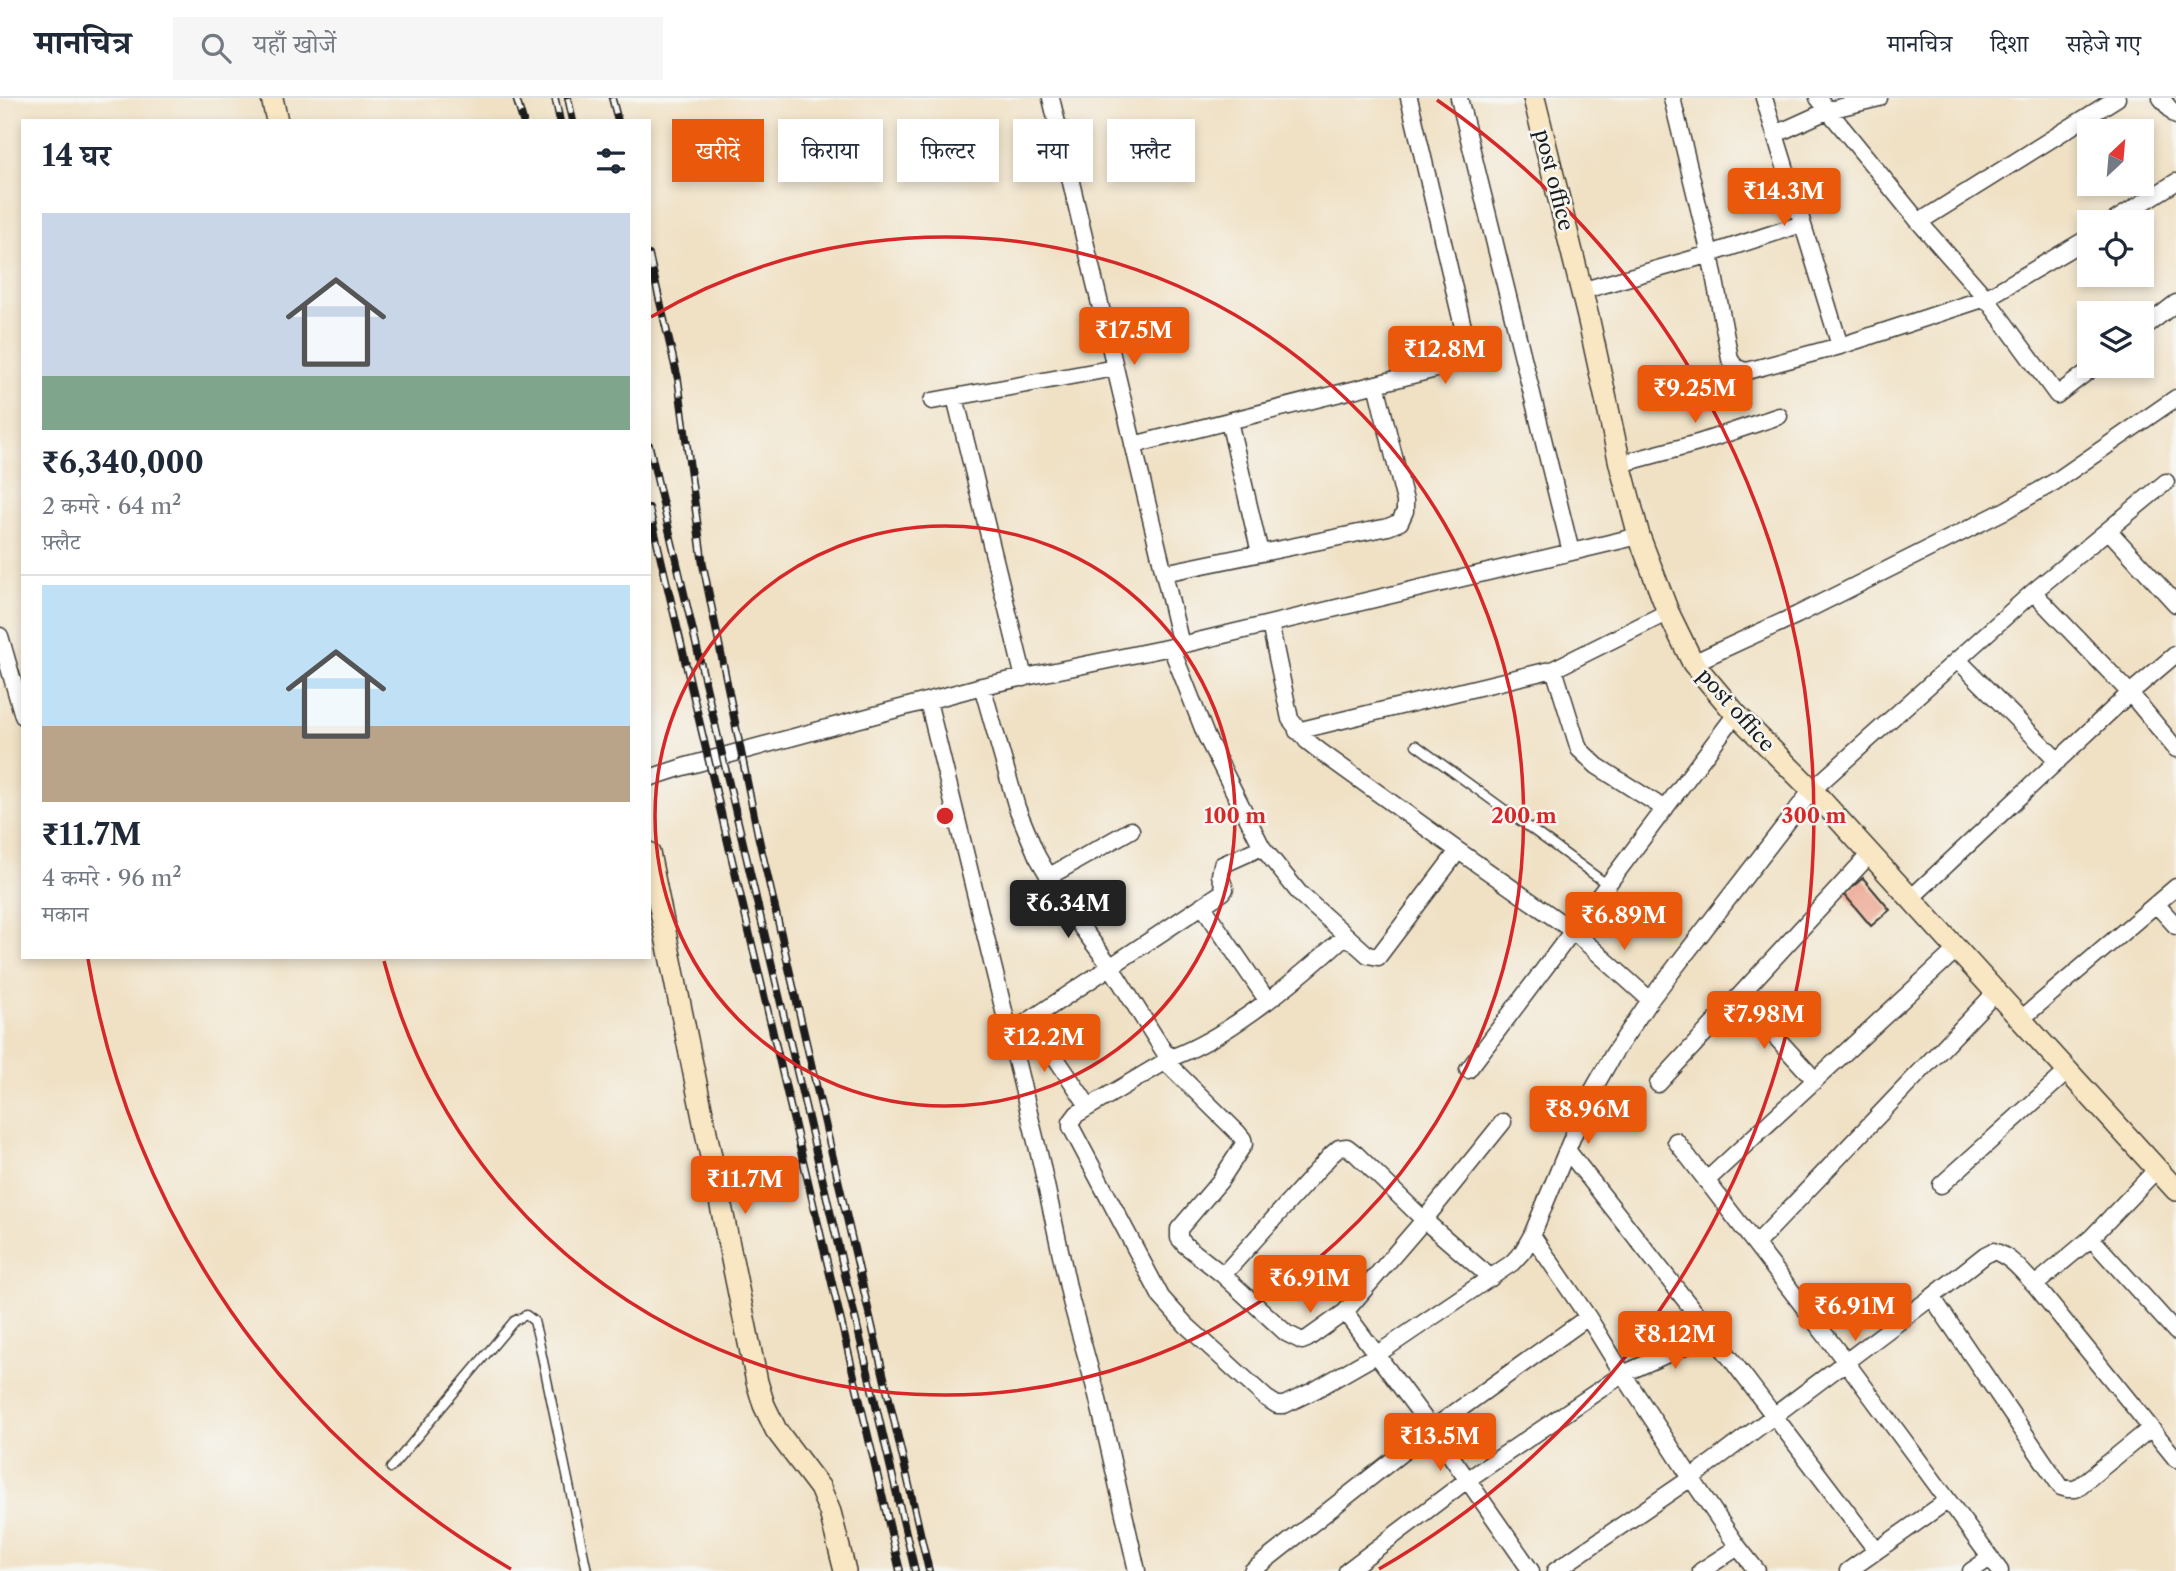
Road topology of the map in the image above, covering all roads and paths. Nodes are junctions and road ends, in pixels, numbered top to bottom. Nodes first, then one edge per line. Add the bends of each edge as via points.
1 (272, 98) edge
2 (1051, 98) edge
3 (1409, 98) edge
4 (1459, 98) edge
5 (1534, 98) edge
6 (1672, 98) edge
7 (1764, 98) edge
8 (1878, 98) edge
9 (2117, 98) edge
10 (2161, 98) edge
11 (1824, 104) edge
12 (2176, 116) edge
13 (277, 119) edge
14 (1776, 134) junction
15 (2176, 181) edge
16 (2131, 210) edge
17 (1919, 222) junction
18 (1802, 224) junction
19 (2077, 245) edge
20 (1710, 254) junction
21 (1581, 290) junction
22 (1986, 298) junction
23 (2176, 303) edge
24 (2154, 320) edge
25 (1840, 346) junction
26 (1115, 368) junction
27 (2079, 378) edge
28 (1376, 384) junction
29 (956, 397) junction
30 (2176, 398) edge
31 (932, 401) dead end
32 (1779, 416) dead end
33 (1229, 421) junction
34 (1133, 444) junction
35 (1620, 464) junction
36 (2166, 482) dead end
37 (2108, 530) junction
38 (1639, 536) junction
39 (1571, 552) junction
40 (1260, 553) junction
41 (1164, 573) junction
42 (2033, 592) junction
43 (2176, 604) edge
44 (1668, 612) junction
45 (1270, 624) junction
46 (0, 636) edge
47 (1176, 646) junction
48 (2176, 654) edge
49 (1958, 660) junction
50 (1693, 663) junction
51 (1554, 669) junction
52 (1024, 678) junction
53 (982, 686) junction
54 (2130, 693) junction
55 (928, 701) junction
56 (21, 709) edge
57 (1737, 714) junction
58 (1297, 731) junction
59 (1416, 745) dead end
60 (2176, 749) edge
61 (2057, 761) junction
62 (651, 777) edge
63 (1812, 790) junction
64 (1665, 809) junction
65 (1131, 830) dead end
66 (1262, 846) junction
67 (1453, 847) junction
68 (1870, 853) junction
69 (651, 863) edge
70 (1048, 877) junction
71 (1608, 885) junction
72 (2176, 887) edge
73 (1910, 899) junction
74 (2156, 904) junction
75 (1202, 905) junction
76 (2176, 926) edge
77 (1573, 931) junction
78 (1345, 936) junction
79 (1956, 950) junction
80 (1111, 967) junction
81 (1996, 992) junction
82 (1739, 997) junction
83 (1267, 1000) junction
84 (1650, 1000) junction
85 (1030, 1020) junction
86 (2020, 1020) junction
87 (1009, 1034) junction
88 (1169, 1059) junction
89 (1468, 1070) dead end
90 (2067, 1072) junction
91 (1815, 1080) junction
92 (1658, 1084) dead end
93 (1089, 1107) junction
94 (1503, 1122) dead end
95 (1676, 1141) dead end
96 (1567, 1150) junction
97 (2157, 1169) junction
98 (1706, 1181) junction
99 (1941, 1185) dead end
100 (2176, 1190) edge
101 (1424, 1220) junction
102 (1532, 1236) junction
103 (2091, 1238) junction
104 (1756, 1244) junction
105 (1223, 1275) junction
106 (1491, 1278) junction
107 (2035, 1285) junction
108 (1932, 1297) junction
109 (1345, 1312) junction
110 (1588, 1317) junction
111 (2176, 1332) edge
112 (1712, 1334) junction
113 (1376, 1355) junction
114 (1846, 1362) junction
115 (1623, 1374) junction
116 (1772, 1416) junction
117 (1432, 1429) junction
118 (2151, 1429) junction
119 (2176, 1459) edge
120 (391, 1468) dead end
121 (1691, 1478) junction
122 (1467, 1480) junction
123 (1947, 1500) junction
124 (1738, 1547) junction
125 (1876, 1550) junction
126 (1995, 1564) edge
127 (587, 1571) edge
128 (845, 1571) edge
129 (1137, 1571) edge
130 (1252, 1571) edge
131 (1347, 1571) edge
132 (1531, 1571) edge
133 (1555, 1571) edge
134 (1701, 1571) edge
135 (1758, 1571) edge
136 (1848, 1571) edge
137 (1971, 1571) edge

1 - 13 street
2 - 26 street
3 - 28 street via 1463,327 1463,345 1460,355 1440,368
4 - 39 street
5 - 21 street, post office
6 - 20 street
7 - 14 street
8 - 11 street
9 - 17 street
10 - 12 street
11 - 14 street
11 - 17 street
14 - 18 street
15 - 16 street
17 - 22 street
18 - 20 street
18 - 25 street
19 - 22 street
20 - 21 street
20 - 25 street via 1730,359 1737,368 1747,371
21 - 35 street, post office
22 - 25 street
22 - 27 street via 2057,395
23 - 24 street
26 - 29 street
26 - 34 street
28 - 33 street
28 - 40 street via 1405,501 1400,522
29 - 31 street
29 - 52 street
30 - 50 street via 2006,510
32 - 35 street
33 - 34 street
33 - 40 street
34 - 41 street
35 - 38 street, post office
36 - 37 street
37 - 42 street
37 - 43 street
38 - 39 street
38 - 44 street, post office
39 - 45 street
40 - 41 street
41 - 47 street
42 - 49 street
42 - 54 street
44 - 50 street, post office
44 - 51 street
45 - 47 street
45 - 58 street via 1290,719
46 - 56 street
47 - 52 street
47 - 66 street via 1206,736
48 - 54 street
49 - 61 street
49 - 63 street
50 - 57 street, post office
51 - 58 street
51 - 64 street via 1579,749 1597,766
52 - 53 street
53 - 55 street
53 - 70 street via 1017,808
54 - 60 street
54 - 61 street
55 - 62 street
55 - 87 street
57 - 63 street, post office
57 - 64 street
58 - 67 street
59 - 71 lane
61 - 73 street
63 - 68 street, post office
63 - 84 street
64 - 71 street
65 - 70 street
66 - 75 street via 1222,865 1225,889
66 - 78 street via 1300,894
67 - 77 street
67 - 78 street via 1452,859 1382,954 1368,954
68 - 73 street, post office
68 - 82 street
69 - 128 street via 757,1382 776,1430 821,1488
70 - 80 street
71 - 77 street
72 - 74 street
73 - 79 street, post office
74 - 76 street
74 - 86 street
75 - 80 street
75 - 83 street
77 - 84 street
77 - 89 street
78 - 83 street
79 - 81 street, post office
79 - 91 street
80 - 85 street
80 - 88 street
81 - 86 street, post office
81 - 104 street
82 - 91 street
82 - 92 street
83 - 88 street
84 - 96 street via 1600,1075
85 - 87 street
85 - 93 street
86 - 90 street, post office
87 - 129 street
88 - 93 street
88 - 105 street via 1243,1139 1220,1181 1179,1229 1185,1245
90 - 97 street, post office
90 - 99 street
91 - 98 street
93 - 113 street via 1073,1118 1071,1127 1161,1297 1266,1398 1284,1405
94 - 101 street
95 - 98 street
96 - 102 street
96 - 112 street
97 - 100 street, post office
97 - 103 street
98 - 104 street
101 - 105 street via 1356,1153 1339,1147
101 - 106 street
101 - 109 street
102 - 106 street via 1512,1263
102 - 110 street
103 - 107 street
103 - 111 street
104 - 114 street
105 - 109 street via 1286,1333 1302,1341
106 - 113 street
107 - 108 street via 2010,1259 1993,1251
107 - 118 street
108 - 114 street
108 - 118 street via 2061,1487 2076,1489
109 - 113 street
110 - 115 street
110 - 117 street
112 - 115 street
112 - 116 street
113 - 117 street
114 - 116 street
114 - 123 street
115 - 121 street
115 - 122 street
116 - 121 street
116 - 125 street
117 - 122 street
117 - 130 street
118 - 119 street
120 - 127 lane via 514,1321 526,1315 534,1321 538,1337
121 - 124 street
121 - 133 street
122 - 131 street
122 - 132 street
123 - 125 street
123 - 126 street
124 - 134 street
124 - 135 street
125 - 136 street
126 - 137 street

